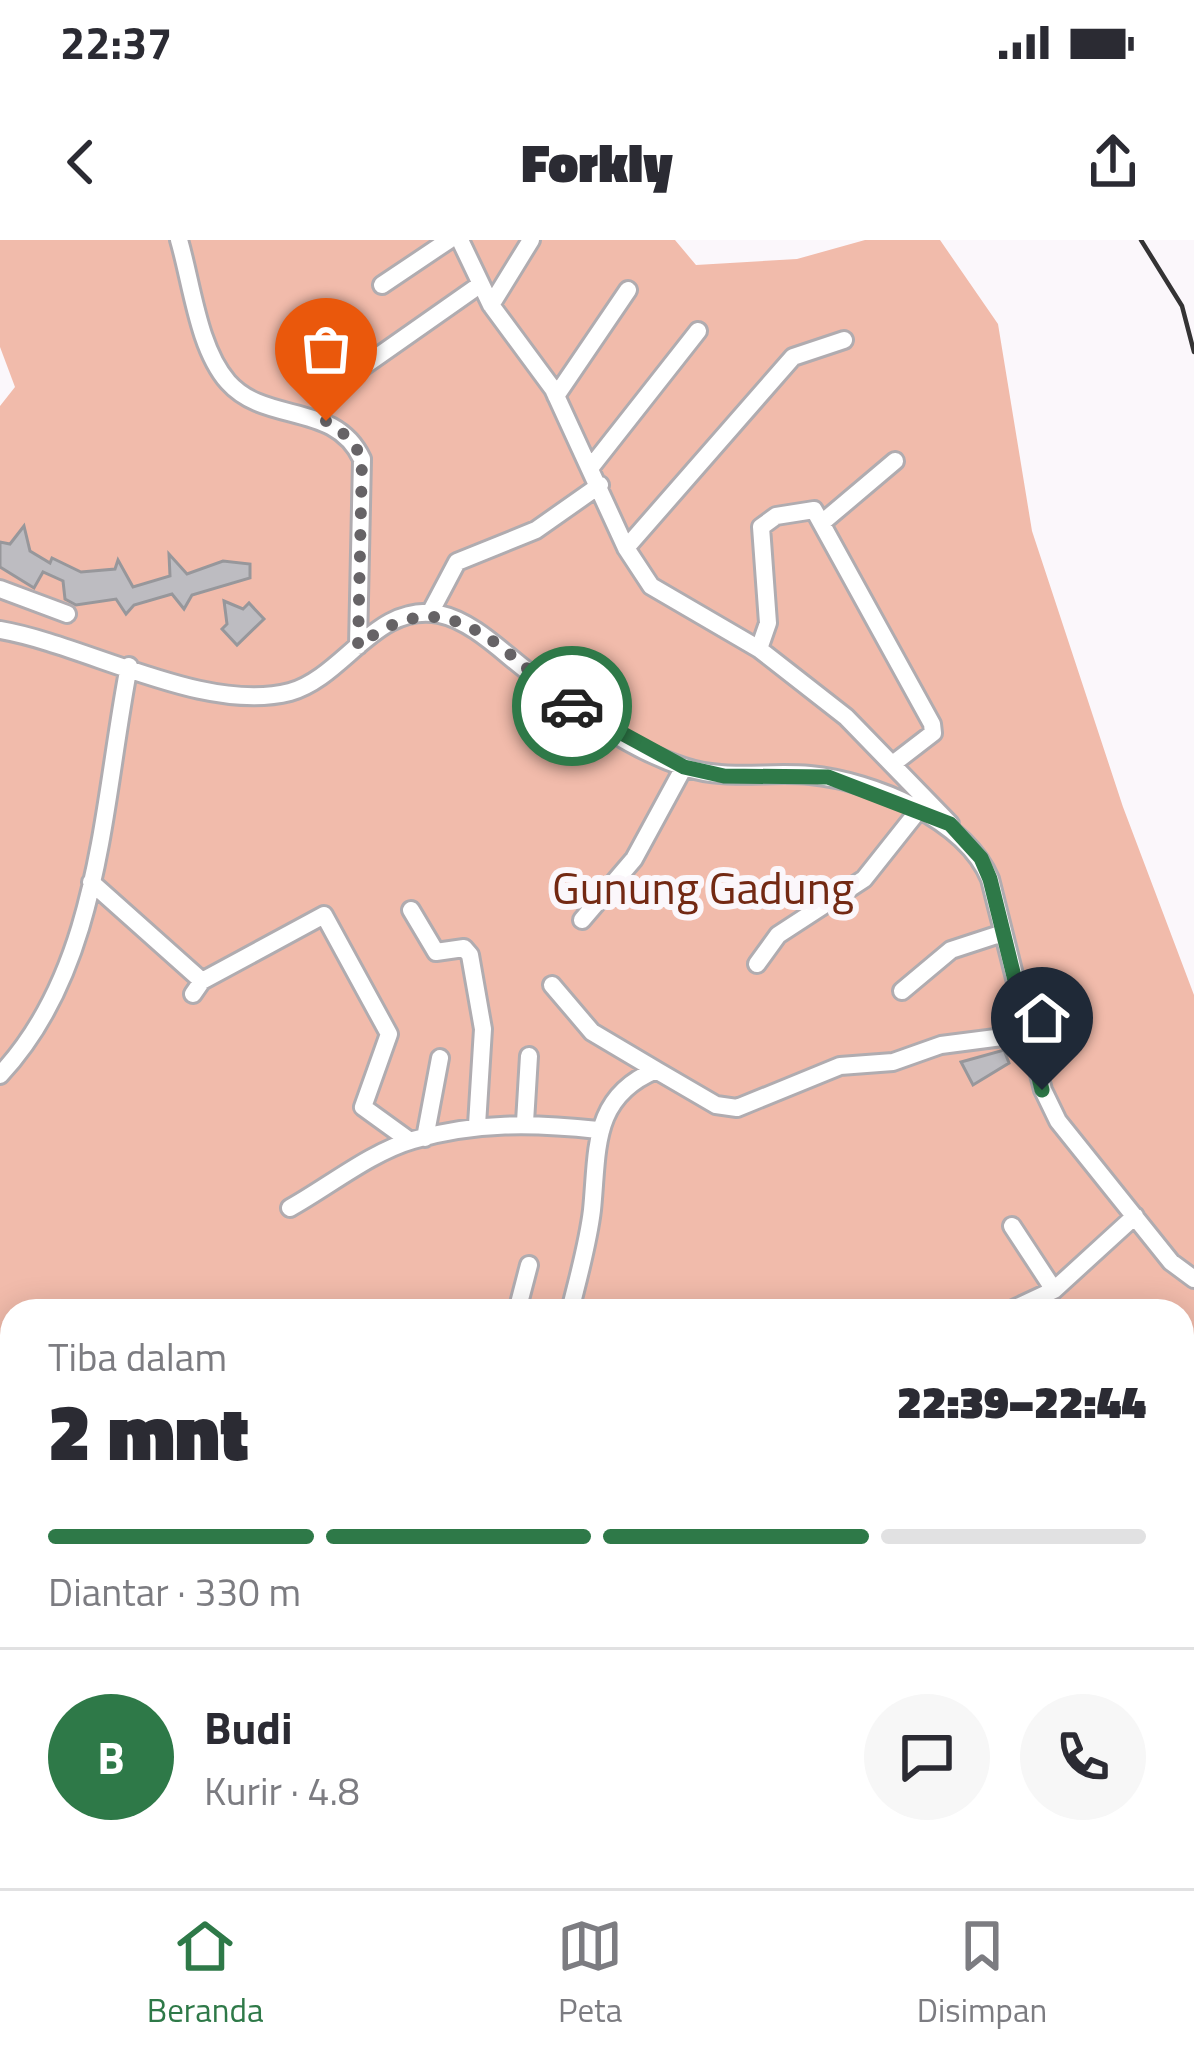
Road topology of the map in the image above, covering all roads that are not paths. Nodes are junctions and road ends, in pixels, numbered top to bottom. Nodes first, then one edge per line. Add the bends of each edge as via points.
1 (179, 240) edge
2 (448, 240) edge
3 (460, 240) edge
4 (531, 240) edge
5 (482, 284) junction
6 (382, 285) dead end
7 (628, 290) dead end
8 (491, 305) junction
9 (698, 331) dead end
10 (844, 340) dead end
11 (347, 378) dead end
12 (556, 397) junction
13 (895, 461) dead end
14 (590, 466) junction
15 (600, 485) junction
16 (824, 521) junction
17 (626, 548) junction
18 (0, 578) edge
19 (0, 588) edge
20 (430, 613) junction
21 (67, 614) dead end
22 (0, 630) edge
23 (358, 646) junction
24 (760, 649) junction
25 (129, 666) junction
26 (894, 763) junction
27 (684, 767) junction
28 (918, 811) junction
29 (950, 824) junction
30 (92, 882) junction
31 (411, 910) dead end
32 (582, 920) dead end
33 (1003, 933) junction
34 (757, 964) dead end
35 (552, 985) dead end
36 (902, 991) dead end
37 (1026, 1034) junction
38 (530, 1056) dead end
39 (440, 1058) dead end
40 (656, 1070) junction
41 (0, 1075) edge
42 (525, 1122) junction
43 (477, 1126) junction
44 (598, 1130) junction
45 (418, 1140) junction
46 (290, 1208) dead end
47 (1135, 1216) junction
48 (1012, 1226) dead end
49 (530, 1265) dead end
50 (1194, 1279) edge
51 (1054, 1290) junction
52 (520, 1299) edge
53 (573, 1299) edge
54 (1035, 1299) edge

1 - 23 street via 213,360 232,386 335,426 362,459
2 - 6 street
3 - 5 street
4 - 8 street
5 - 8 street
5 - 11 street
7 - 12 street
8 - 12 street
9 - 14 street
10 - 17 street via 789,361
12 - 14 street
13 - 16 street
14 - 15 street
15 - 17 street
15 - 20 street via 536,530 457,562
16 - 24 street via 814,510 792,511 761,527 768,622
16 - 26 street via 932,724 926,742
17 - 24 street via 651,586
18 - 19 street
19 - 21 street
20 - 23 street via 394,621
20 - 27 street via 497,646 590,720
22 - 25 street
23 - 25 street via 285,693 244,696
24 - 26 street
25 - 30 street
26 - 29 street
27 - 28 street via 724,776 828,777
27 - 32 street via 634,859
28 - 29 street
28 - 34 street via 864,878 778,935
29 - 33 street via 981,858
30 - 41 street via 66,973
30 - 45 street via 198,987 324,915 388,1034 363,1107
31 - 43 street via 436,952 464,948 470,955 483,1029
33 - 36 street via 951,950
33 - 37 street
35 - 40 street via 592,1032
37 - 40 street via 840,1066 737,1108 716,1105
37 - 47 street via 1058,1121
38 - 42 street
39 - 45 street
40 - 44 street via 620,1091
42 - 43 street
42 - 44 street
43 - 45 street
44 - 53 street via 592,1212
45 - 46 street
47 - 50 street
47 - 51 street
48 - 51 street
49 - 52 street
51 - 54 street

